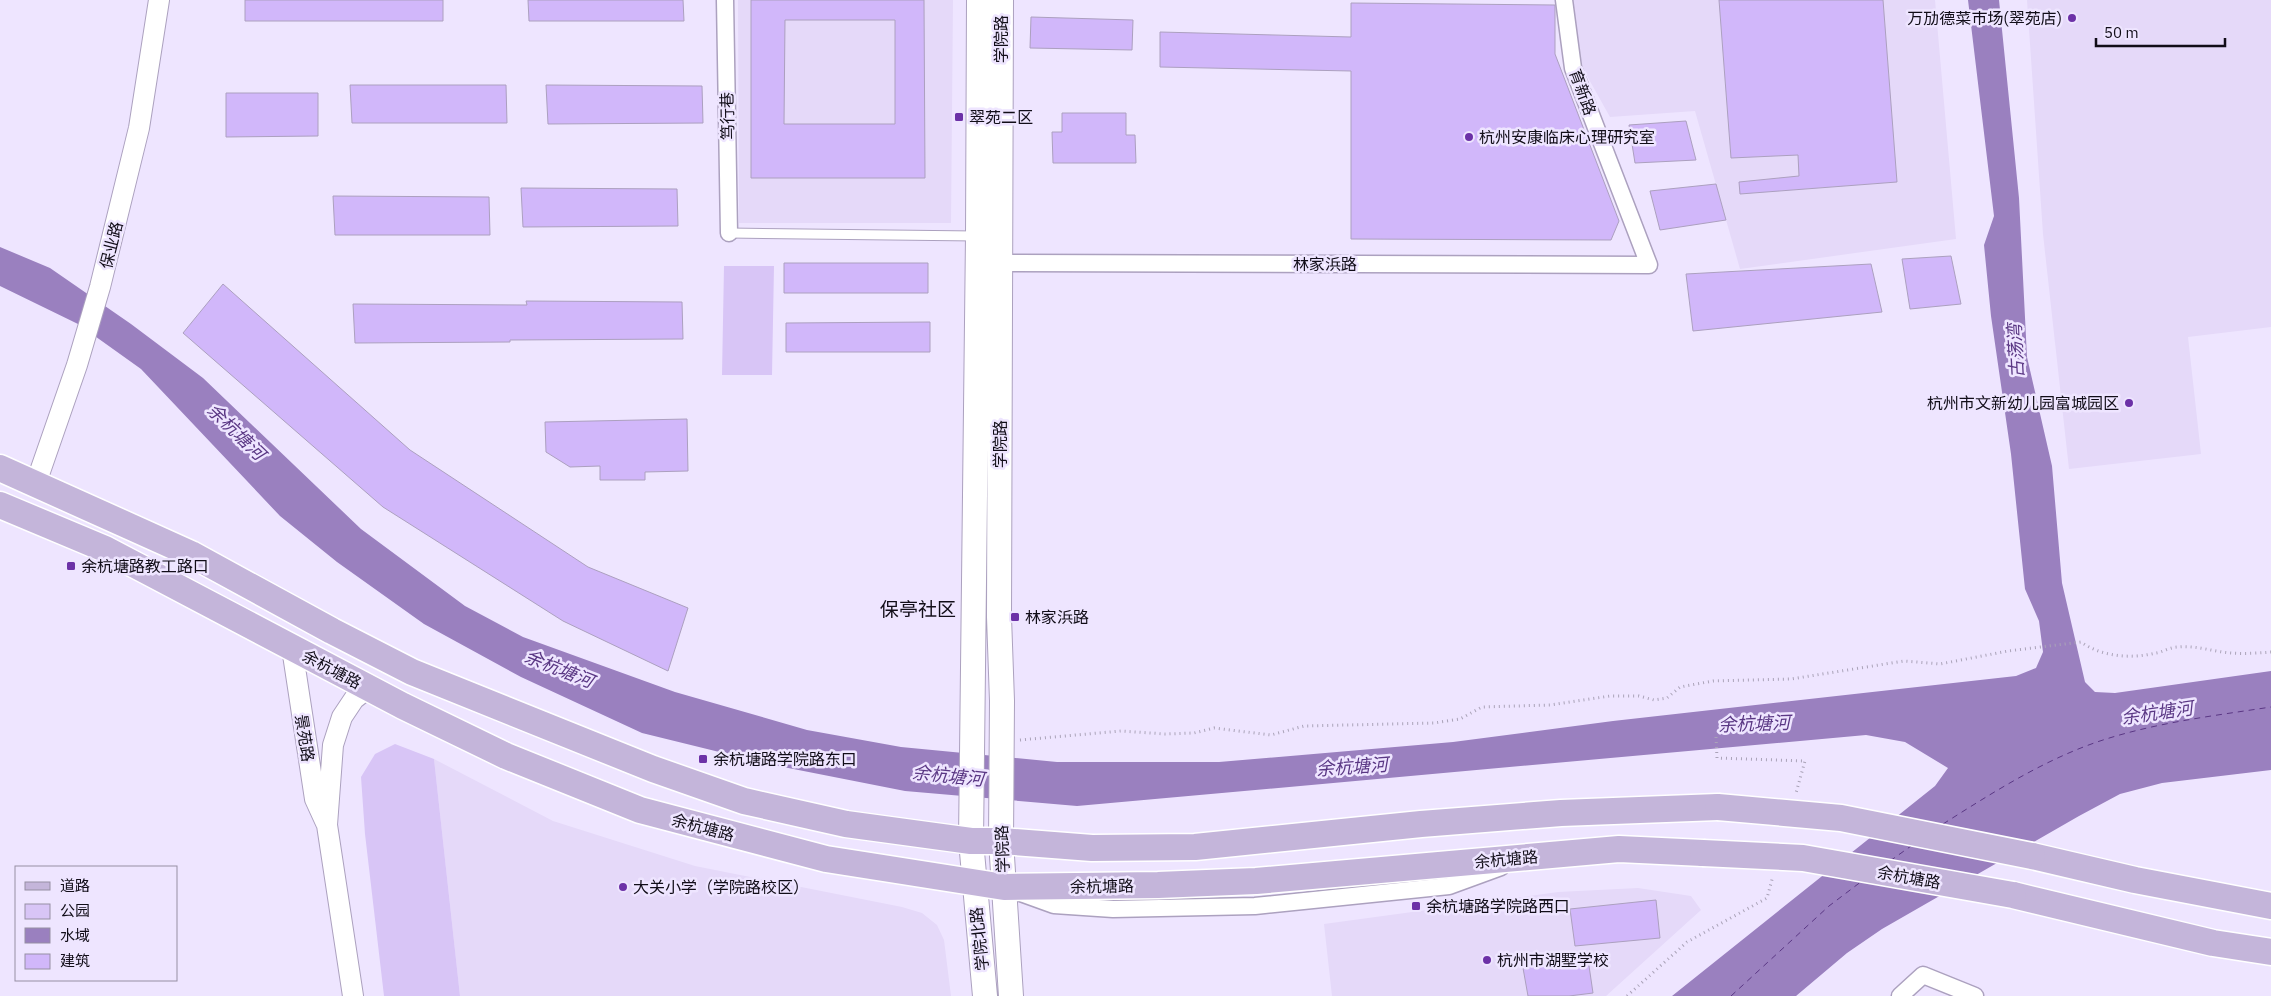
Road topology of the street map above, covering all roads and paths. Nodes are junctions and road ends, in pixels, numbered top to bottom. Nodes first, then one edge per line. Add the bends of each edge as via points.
1 (158, 0) edge
2 (724, 0) edge
3 (979, 0) edge
4 (1001, 0) edge
5 (1564, 0) edge
6 (729, 233) joint
7 (978, 236) junction
8 (1001, 263) junction
9 (1649, 265) joint
10 (0, 468) edge
11 (36, 483) junction
12 (0, 505) edge
13 (292, 648) junction
14 (2271, 652) edge
15 (368, 688) junction
16 (1001, 746) junction
17 (326, 825) junction
18 (971, 841) junction
19 (1001, 841) junction
20 (973, 882) junction
21 (1004, 887) junction
22 (2271, 906) edge
23 (2271, 952) edge
24 (353, 996) edge
25 (985, 996) edge
26 (1011, 996) edge
27 (1900, 996) edge
28 (1975, 996) edge

1 - 11 street, 保业路 via 139,128 100,287
2 - 6 street, 笃行巷
3 - 7 main road, 学院路
4 - 8 main road, 学院路
5 - 9 street, 育新路 via 1573,68
6 - 7 lane
7 - 18 main road, 学院路
8 - 9 street, 林家浜路
8 - 16 main road, 学院路
10 - 11 main road, 余杭塘路
11 - 18 main road, 余杭塘路 via 191,554 412,672 653,769 744,801 846,824
12 - 13 main road, 余杭塘路 via 105,549
13 - 15 main road, 余杭塘路
13 - 17 street, 景苑路 via 315,799
14 - 16 path via 2232,653 2177,647 2135,656 2093,650 2081,642 2008,650 1940,664 1904,660 1791,679 1713,681 1680,687 1667,698 1654,700 1639,696 1610,696 1550,705 1482,707 1460,719 1434,724 1304,726 1271,735 1214,728 1194,733 1089,733 1021,740
15 - 17 street, 景苑路 via 354,699 342,717 332,745
15 - 20 main road, 余杭塘路 via 506,756 640,810 826,859
16 - 19 main road, 学院路
17 - 24 street, 景苑路
18 - 19 main road, 余杭塘路
18 - 20 main road, 学院路
19 - 21 main road, 学院路
19 - 22 main road, 余杭塘路, bridge via 1092,848 1195,847 1561,813 1718,807 1841,818
20 - 21 main road, 余杭塘路
20 - 25 main road, 学院北路
21 - 23 main road, 余杭塘路, bridge via 1158,886 1619,850 1803,858 2013,895 2212,943
21 - 26 main road, 学院北路
27 - 28 street via 1923,975

